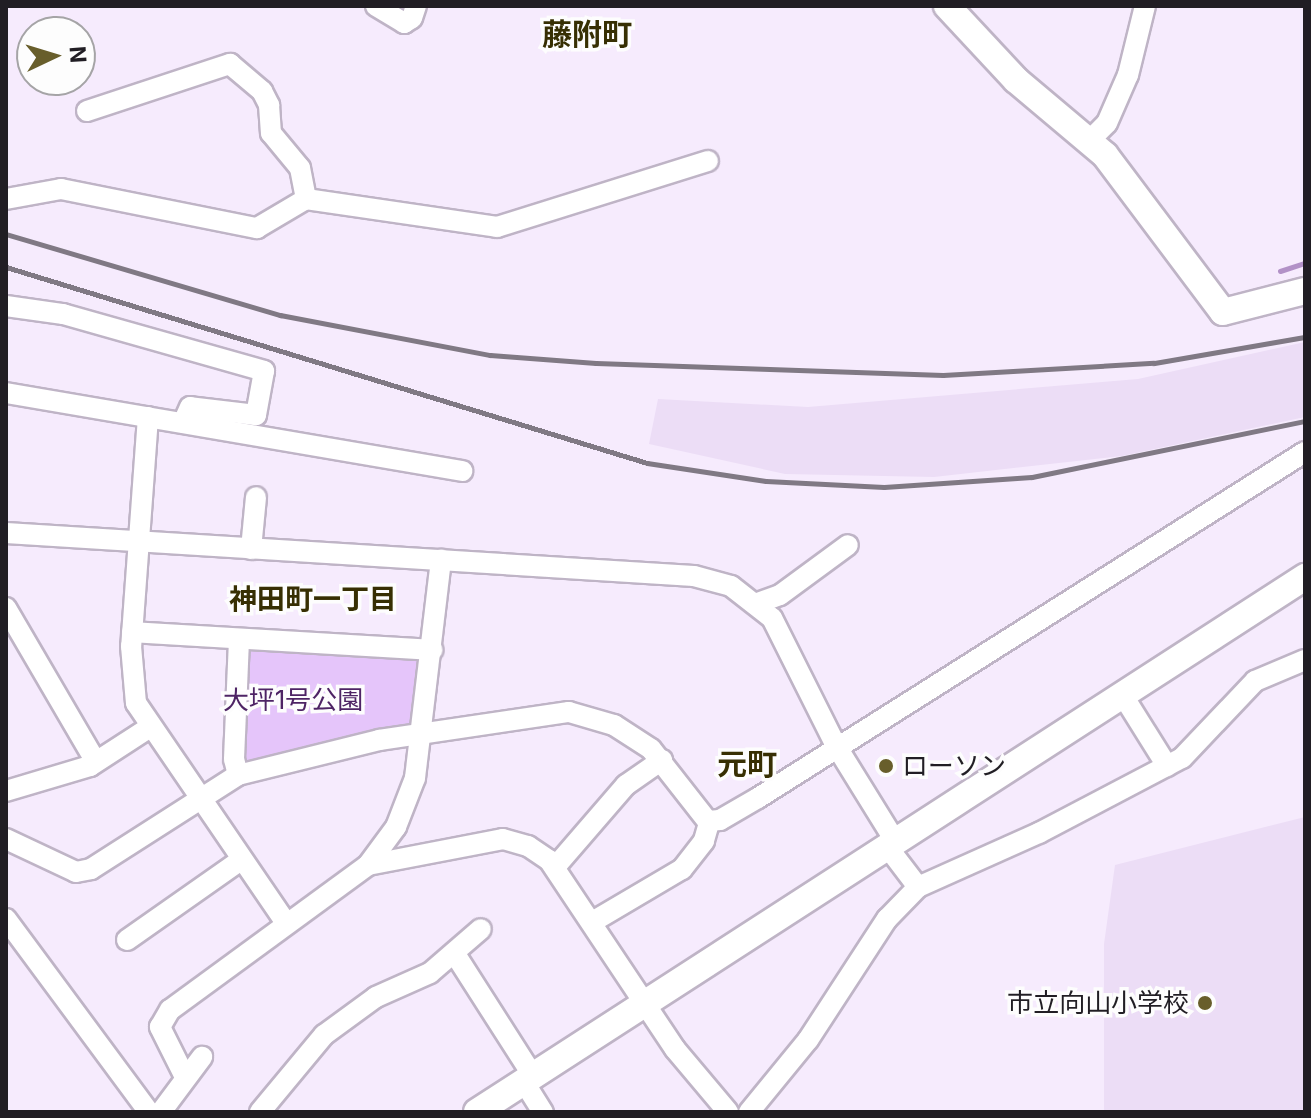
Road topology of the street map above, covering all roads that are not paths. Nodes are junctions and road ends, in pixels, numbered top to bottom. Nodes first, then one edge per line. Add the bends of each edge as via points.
1 (376, 6) edge
2 (416, 6) edge
3 (947, 6) edge
4 (1145, 6) edge
5 (87, 111) dead end
6 (1089, 141) junction
7 (708, 161) dead end
8 (6, 199) edge
9 (306, 199) junction
10 (1305, 291) edge
11 (6, 306) edge
12 (6, 393) edge
13 (148, 417) junction
14 (183, 423) junction
15 (1305, 452) edge
16 (462, 471) dead end
17 (256, 497) dead end
18 (6, 533) edge
19 (139, 543) junction
20 (848, 545) dead end
21 (251, 549) junction
22 (441, 560) junction
23 (1305, 577) edge
24 (758, 603) junction
25 (6, 608) edge
26 (132, 632) junction
27 (239, 640) junction
28 (432, 650) junction
29 (1305, 660) edge
30 (1122, 694) junction
31 (150, 727) junction
32 (420, 735) junction
33 (835, 744) junction
34 (662, 760) junction
35 (96, 762) junction
36 (1167, 766) junction
37 (238, 775) junction
38 (6, 791) edge
39 (197, 798) junction
40 (708, 821) junction
41 (6, 839) edge
42 (890, 842) junction
43 (241, 860) junction
44 (368, 865) junction
45 (556, 866) junction
46 (918, 887) junction
47 (6, 919) edge
48 (592, 922) junction
49 (286, 923) junction
50 (481, 929) dead end
51 (127, 940) dead end
52 (455, 954) junction
53 (645, 1004) junction
54 (202, 1057) dead end
55 (184, 1075) junction
56 (529, 1079) junction
57 (149, 1112) edge
58 (161, 1112) edge
59 (260, 1112) edge
60 (477, 1112) edge
61 (543, 1112) edge
62 (728, 1112) edge
63 (749, 1112) edge

1 - 2 street via 404,23
3 - 6 street via 1016,80
4 - 6 street via 1128,75 1107,123
5 - 9 street via 230,64 262,91 271,133 300,168
6 - 10 street via 1223,312
7 - 9 street via 587,194 497,227
8 - 9 street via 61,189 257,228
11 - 14 street via 63,314 264,371 256,415 190,407
12 - 13 street
13 - 14 street
13 - 19 street
14 - 16 street
15 - 33 street
17 - 21 street
18 - 19 street
19 - 21 street
19 - 26 street
20 - 24 street via 780,595
21 - 22 street
22 - 24 street via 694,576 731,586
22 - 28 street
23 - 30 street
24 - 33 street via 780,633
25 - 35 street
26 - 27 street
26 - 31 street via 136,703
27 - 28 street
27 - 37 street via 234,759
28 - 32 street
29 - 36 street via 1255,681 1197,746
30 - 36 street
30 - 42 street
31 - 35 street
31 - 39 street
32 - 34 street via 531,713 569,712 614,725
32 - 37 street
32 - 44 street via 409,798 396,827
33 - 40 street via 748,804
33 - 42 street
34 - 40 street
34 - 45 street via 626,785
35 - 38 street
36 - 46 street via 1039,833
37 - 39 street
39 - 41 street via 91,869 76,872
39 - 43 street
40 - 48 street via 707,836 682,869
42 - 46 street
42 - 53 street
43 - 49 street
43 - 51 street
44 - 45 street via 503,839 528,846
44 - 49 street
45 - 48 street
46 - 63 street via 887,919 808,1040
47 - 57 street
48 - 53 street
49 - 55 street via 170,1010 160,1027
50 - 52 street
52 - 56 street
52 - 59 street via 430,973 376,997 324,1035
53 - 56 street
53 - 62 street
54 - 55 street
55 - 58 street
56 - 60 street
56 - 61 street

